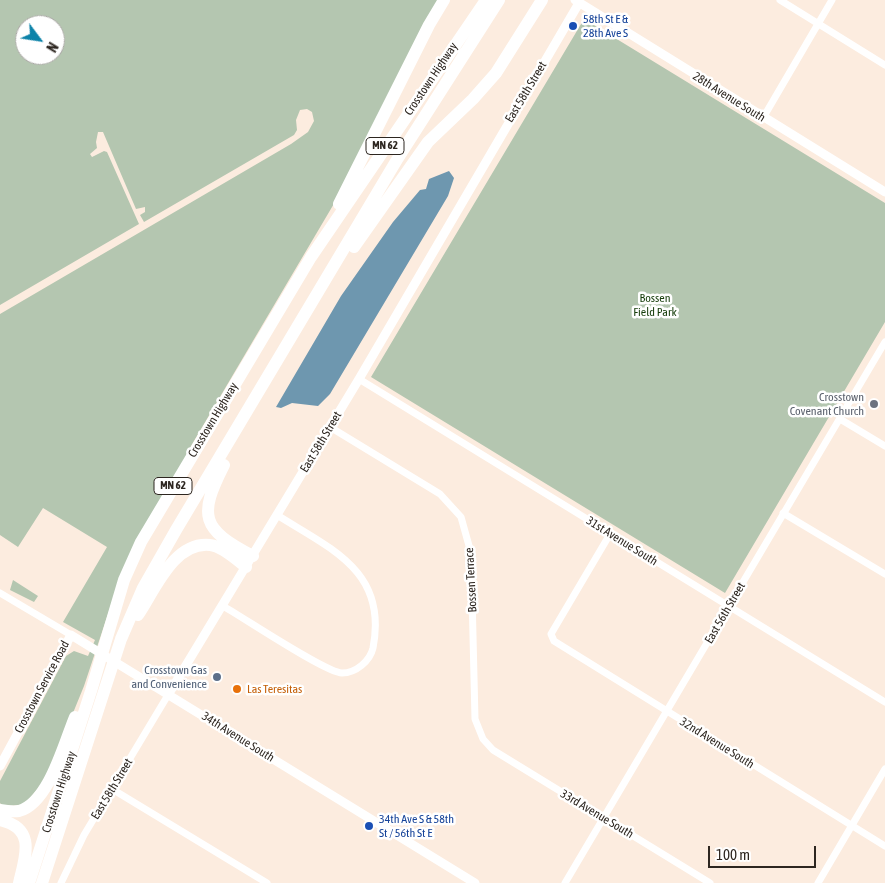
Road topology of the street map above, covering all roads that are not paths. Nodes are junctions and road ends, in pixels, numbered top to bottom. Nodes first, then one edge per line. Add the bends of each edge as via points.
1 (444, 0) edge
2 (486, 0) edge
3 (499, 0) edge
4 (542, 0) edge
5 (780, 0) edge
6 (832, 0) edge
7 (578, 1) edge
8 (818, 24) junction
9 (885, 65) edge
10 (764, 118) junction
11 (885, 192) edge
12 (311, 257) junction
13 (326, 279) junction
14 (885, 342) edge
15 (359, 379) junction
16 (266, 381) junction
17 (840, 419) junction
18 (330, 427) junction
19 (885, 446) edge
20 (783, 512) junction
21 (277, 515) junction
22 (610, 534) junction
23 (249, 561) junction
24 (885, 574) edge
25 (0, 593) edge
26 (223, 606) junction
27 (728, 606) junction
28 (71, 635) junction
29 (121, 639) junction
30 (91, 692) junction
31 (168, 695) junction
32 (885, 702) edge
33 (666, 712) junction
34 (485, 742) joint
35 (0, 766) edge
36 (885, 769) edge
37 (112, 789) junction
38 (0, 810) edge
39 (603, 818) junction
40 (0, 820) edge
41 (851, 826) junction
42 (885, 846) edge
43 (19, 883) edge
44 (29, 883) edge
45 (42, 883) edge
46 (61, 883) edge
47 (267, 883) edge
48 (475, 883) edge
49 (564, 883) edge
50 (710, 883) edge
51 (818, 883) edge

1 - 12 highway
2 - 12 highway, Crosstown Highway / MN 62
3 - 13 highway, Crosstown Highway / MN 62 via 398,158
4 - 13 highway via 496,73 428,142 345,260
5 - 8 street
6 - 8 street
7 - 10 street, 28th Avenue South
7 - 15 street, East 58th Street
8 - 9 street
8 - 10 street
10 - 11 street, 28th Avenue South
12 - 30 highway, Crosstown Highway / MN 62 via 141,542 124,580
13 - 16 highway, Crosstown Highway / MN 62
14 - 17 street, East 56th Street
15 - 18 street, East 58th Street
15 - 22 street, 31st Avenue South
16 - 23 highway via 210,493 208,516 216,535
16 - 29 highway, Crosstown Highway / MN 62 via 143,588
17 - 19 street
17 - 20 street, East 56th Street
18 - 21 street, East 58th Street
18 - 34 street, Bossen Terrace via 440,494 461,517 471,553 475,719
20 - 24 street
20 - 27 street, East 56th Street
21 - 23 street, East 58th Street
21 - 26 street via 340,554 362,576 373,603 372,652 360,667 341,673
22 - 27 street, 31st Avenue South
22 - 33 street, 32nd Avenue South via 551,638
23 - 26 street, East 58th Street
23 - 29 highway via 210,545 181,553
25 - 28 street, 34th Avenue South
26 - 31 street, East 58th Street
27 - 32 street, 31st Avenue South
27 - 33 street, East 56th Street
28 - 31 street, 34th Avenue South
28 - 35 street, Crosstown Service Road
29 - 45 highway, Crosstown Highway / MN 62
30 - 38 highway via 76,714 42,794 18,811
30 - 44 highway, Crosstown Highway / MN 62
31 - 37 street, East 58th Street
31 - 48 street, 34th Avenue South
33 - 39 street, East 56th Street
33 - 41 street, 32nd Avenue South
34 - 39 street, 33rd Avenue South
36 - 41 street
37 - 46 street, East 58th Street via 84,835
37 - 47 street
39 - 49 street, East 56th Street
39 - 50 street, 33rd Avenue South
40 - 43 highway via 15,825 24,835 27,850
41 - 42 street, 32nd Avenue South
41 - 51 street

